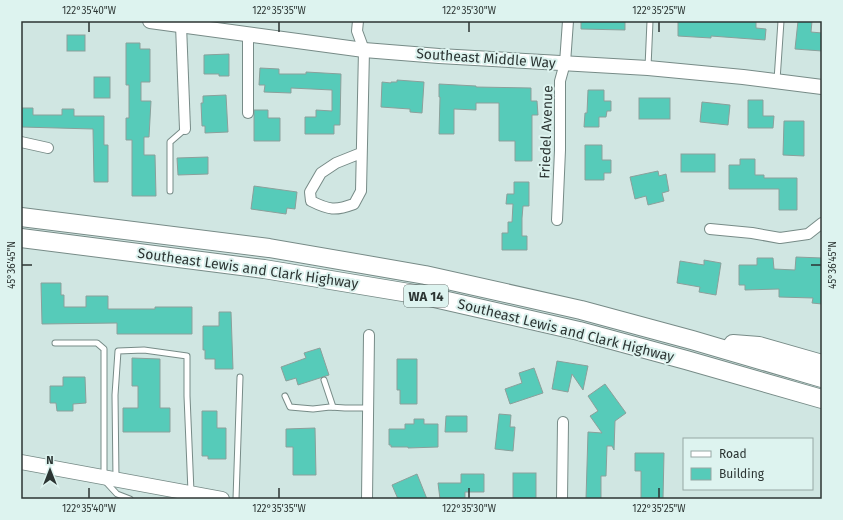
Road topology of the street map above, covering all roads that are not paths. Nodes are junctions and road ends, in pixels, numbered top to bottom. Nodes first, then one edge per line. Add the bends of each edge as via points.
1 (358, 21) edge
2 (568, 21) edge
3 (650, 21) edge
4 (780, 21) edge
5 (159, 22) edge
6 (181, 25) junction
7 (248, 34) junction
8 (364, 50) junction
9 (566, 63) junction
10 (648, 68) junction
11 (777, 81) junction
12 (822, 87) edge
13 (248, 113) dead end
14 (185, 129) joint
15 (21, 142) edge
16 (48, 148) dead end
17 (361, 153) junction
18 (170, 191) dead end
19 (21, 217) edge
20 (557, 220) dead end
21 (822, 223) edge
22 (710, 229) dead end
23 (21, 238) edge
24 (369, 335) dead end
25 (692, 340) junction
26 (55, 343) dead end
27 (822, 364) edge
28 (240, 377) dead end
29 (822, 378) edge
30 (324, 380) dead end
31 (285, 396) dead end
32 (822, 399) edge
33 (333, 407) junction
34 (368, 408) junction
35 (563, 422) dead end
36 (21, 462) edge
37 (107, 478) junction
38 (191, 493) junction
39 (130, 499) edge
40 (218, 499) edge
41 (236, 499) edge
42 (367, 499) edge
43 (562, 499) edge

1 - 8 street via 358,31
2 - 9 street, Friedel Avenue
3 - 10 lane
4 - 11 lane
5 - 6 street, Southeast Middle Way
6 - 7 street, Southeast Middle Way
6 - 14 street
7 - 8 street, Southeast Middle Way
7 - 13 street
8 - 9 street, Southeast Middle Way
8 - 17 street
9 - 10 street, Southeast Middle Way
9 - 20 street, Friedel Avenue via 560,81
10 - 11 street, Southeast Middle Way
11 - 12 street, Southeast Middle Way
14 - 18 lane via 170,142
15 - 16 street
17 - 17 street via 336,163 321,173 310,192 311,201 325,208 341,209 354,204 361,190
19 - 25 highway, Southeast Lewis and Clark Highway / WA 14 via 269,248 425,275 580,310
21 - 22 street via 808,234 780,238
23 - 32 highway, Southeast Lewis and Clark Highway / WA 14 via 264,269 422,295 579,331
24 - 34 street
25 - 27 highway via 759,346
25 - 29 highway, Southeast Lewis and Clark Highway / WA 14
26 - 37 lane via 98,343 104,349
28 - 41 lane
30 - 33 lane
31 - 33 lane via 290,407
33 - 34 lane
34 - 42 street
35 - 43 street
36 - 37 street
37 - 38 street
37 - 38 lane via 118,351 144,350 187,356
37 - 39 lane via 118,494
38 - 40 street

